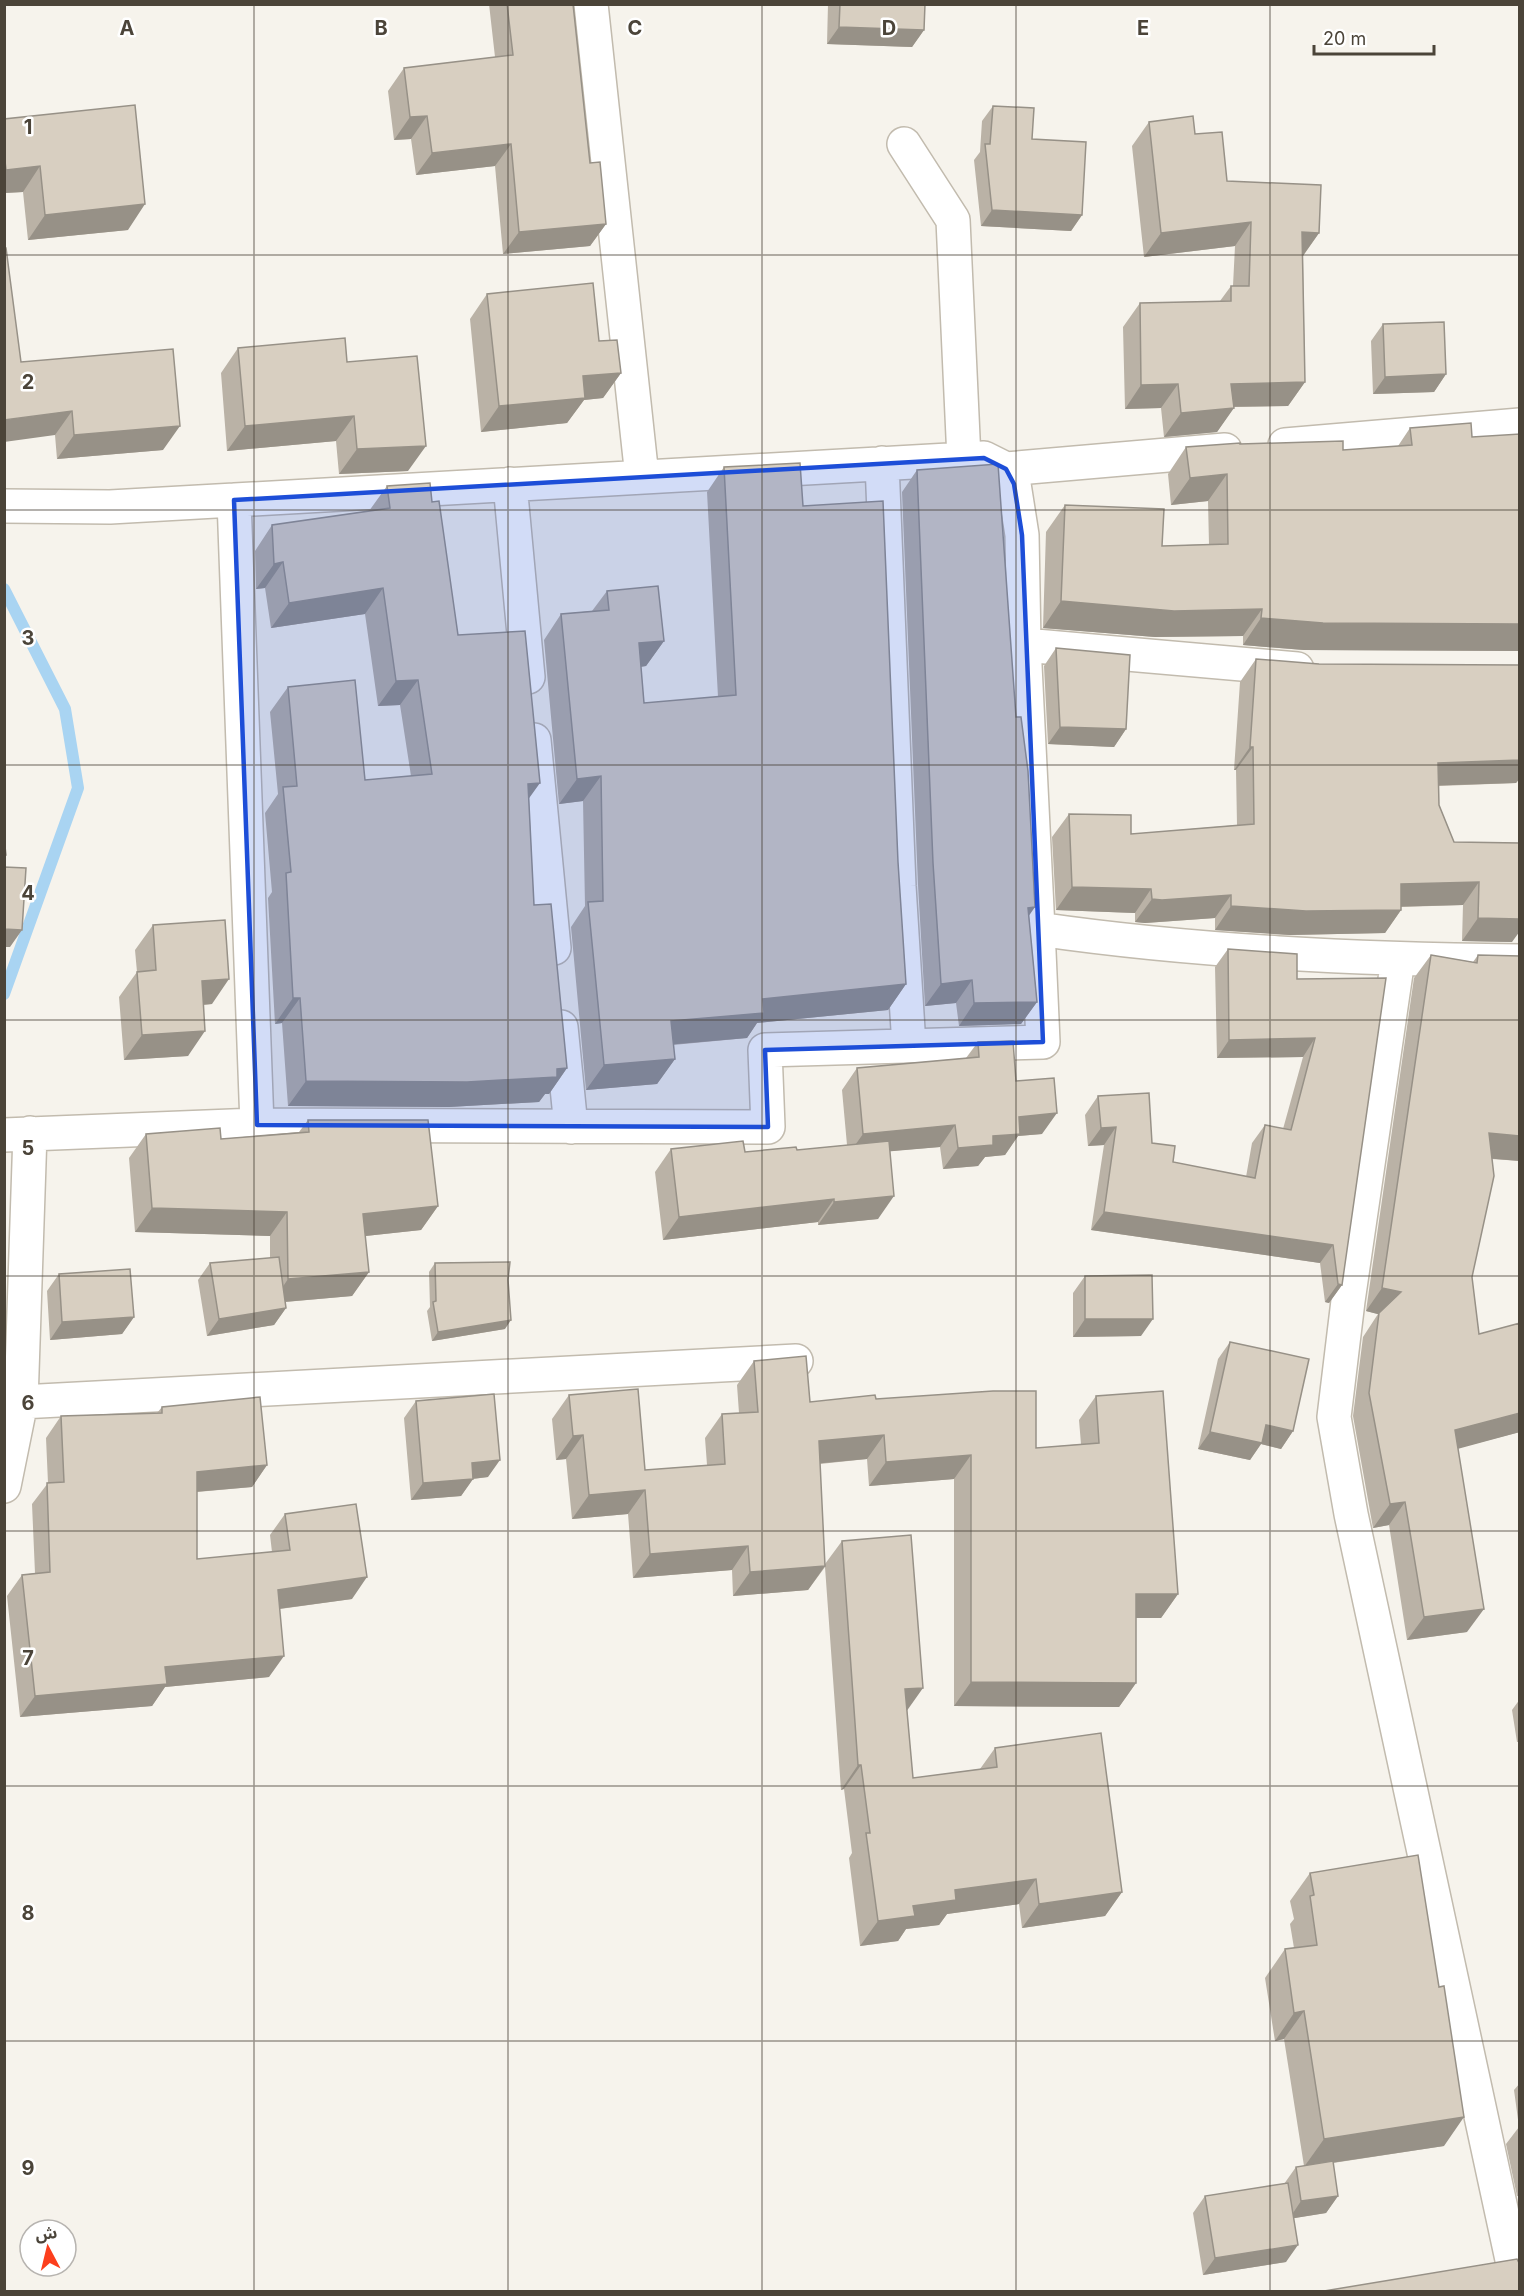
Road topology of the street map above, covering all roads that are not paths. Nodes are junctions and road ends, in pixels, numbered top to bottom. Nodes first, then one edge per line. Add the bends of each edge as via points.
1 (591, 4) edge
2 (904, 144) dead end
3 (1520, 426) edge
4 (964, 459) junction
5 (882, 463) junction
6 (1006, 469) junction
7 (642, 477) junction
8 (510, 484) junction
9 (234, 500) junction
10 (4, 506) edge
11 (1024, 645) junction
12 (1326, 669) edge
13 (1038, 929) junction
14 (1398, 959) junction
15 (1520, 961) edge
16 (909, 1046) junction
17 (257, 1125) junction
18 (570, 1127) junction
19 (17, 1134) edge
20 (796, 1361) edge
21 (21, 1402) junction
22 (4, 1486) edge
23 (1519, 2292) edge

1 - 7 street
2 - 4 street via 953,220
3 - 6 street
4 - 5 street
4 - 6 street via 984,458
5 - 7 street
5 - 16 street
6 - 11 street via 1014,484 1022,535
7 - 8 street
8 - 9 street
8 - 18 street
9 - 10 street via 110,507
9 - 17 street
11 - 12 street
11 - 13 street
13 - 14 street via 1125,941
13 - 16 street via 1043,1042
14 - 15 street
14 - 23 street via 1334,1417 1351,1514
16 - 18 street via 765,1050 768,1127
17 - 18 street
17 - 19 street
19 - 21 street
20 - 21 street
21 - 22 street

